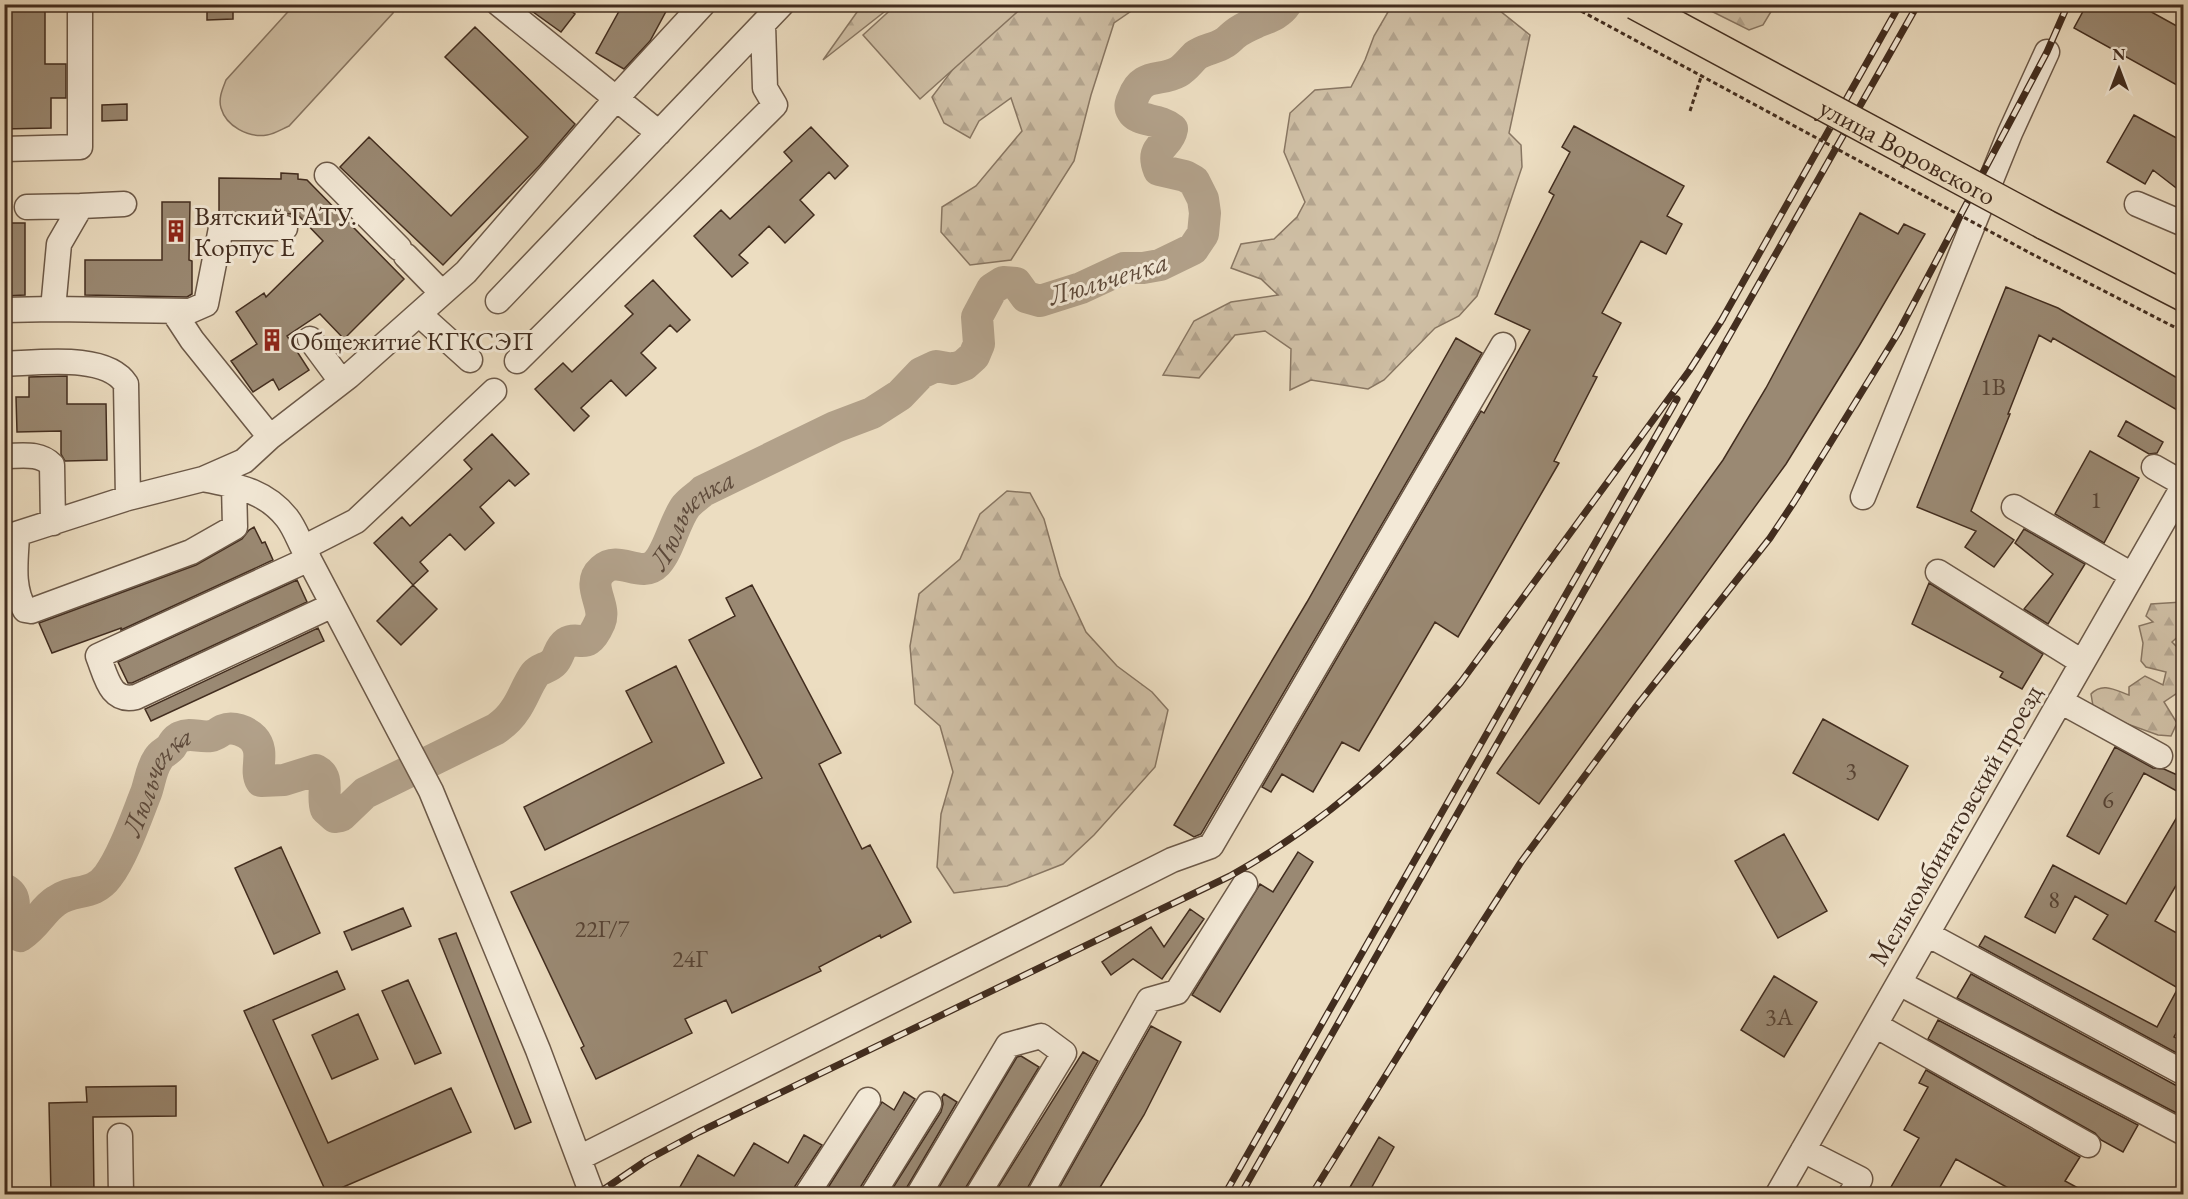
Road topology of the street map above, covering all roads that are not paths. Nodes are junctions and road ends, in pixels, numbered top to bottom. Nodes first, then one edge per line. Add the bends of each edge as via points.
1 (80, 4) edge
2 (499, 4) edge
3 (704, 4) edge
4 (782, 4) edge
5 (1635, 4) edge
6 (763, 25) junction
7 (2047, 52) dead end
8 (617, 98) junction
9 (659, 133) junction
10 (4, 149) edge
11 (327, 175) dead end
12 (124, 204) dead end
13 (2137, 204) dead end
14 (81, 206) junction
15 (27, 207) dead end
16 (2184, 224) edge
17 (285, 228) dead end
18 (2180, 291) edge
19 (442, 293) junction
20 (498, 301) dead end
21 (53, 309) junction
22 (4, 310) edge
23 (172, 311) junction
24 (419, 314) junction
25 (309, 339) dead end
26 (1503, 345) dead end
27 (470, 360) dead end
28 (517, 361) dead end
29 (4, 364) edge
30 (341, 381) junction
31 (494, 391) dead end
32 (270, 437) junction
33 (4, 456) edge
34 (2154, 467) dead end
35 (203, 479) junction
36 (2184, 484) edge
37 (234, 485) junction
38 (1863, 497) dead end
39 (128, 498) junction
40 (2014, 507) dead end
41 (53, 523) junction
42 (10, 536) edge
43 (306, 553) junction
44 (1938, 572) dead end
45 (2132, 575) junction
46 (333, 605) junction
47 (2082, 662) junction
48 (2060, 700) junction
49 (2160, 756) dead end
50 (1245, 885) dead end
51 (1927, 934) junction
52 (1899, 983) junction
53 (1875, 1025) junction
54 (2184, 1073) edge
55 (868, 1100) dead end
56 (929, 1104) dead end
57 (2184, 1133) edge
58 (120, 1136) dead end
59 (2088, 1145) dead end
60 (1803, 1150) junction
61 (579, 1158) junction
62 (121, 1194) edge
63 (592, 1194) edge
64 (807, 1194) edge
65 (873, 1194) edge
66 (919, 1194) edge
67 (978, 1194) edge
68 (1040, 1194) edge
69 (1778, 1194) edge
70 (1851, 1194) edge

1 - 10 street via 80,147
2 - 8 street
3 - 8 street
4 - 6 street
5 - 18 main road, улица Воровского, bridge via 2044,224
6 - 9 street
6 - 28 street via 765,88 775,105
7 - 38 street via 2010,133
8 - 9 street
8 - 19 street via 465,272
9 - 20 street
11 - 19 street
12 - 14 street
13 - 16 street
14 - 15 street
14 - 21 street via 59,244
17 - 23 street via 221,228 206,304 190,312
19 - 24 street
21 - 22 street
21 - 23 street
23 - 32 street
24 - 27 street
24 - 30 street
25 - 30 street
26 - 61 street via 1211,846 1172,860
29 - 39 street via 78,363 96,365 121,376 126,384
30 - 32 street
31 - 43 street via 356,521
32 - 35 street via 244,461
33 - 41 street via 38,455 52,465
34 - 36 street
35 - 37 street
35 - 39 street
36 - 45 street, Мелькомбинатовский проезд
37 - 42 street via 235,527 191,552 31,611 25,610 15,582
37 - 43 street via 251,490 287,518
39 - 41 street
40 - 45 street
41 - 42 street
43 - 46 street
43 - 46 street via 98,656 113,690 126,699 136,697
44 - 47 street
45 - 47 street, Мелькомбинатовский проезд
46 - 61 street via 431,791
47 - 48 street, Мелькомбинатовский проезд
48 - 49 street
48 - 51 street, Мелькомбинатовский проезд
50 - 68 street via 1177,992 1149,1000
51 - 52 street, Мелькомбинатовский проезд
51 - 54 street
52 - 53 street, Мелькомбинатовский проезд
52 - 57 street
53 - 59 street
53 - 60 street, Мелькомбинатовский проезд
55 - 64 street
56 - 65 street
58 - 62 street
60 - 69 street, Мелькомбинатовский проезд
60 - 70 street via 1860,1179
61 - 63 street
66 - 67 street via 1008,1045 1041,1036 1064,1053

